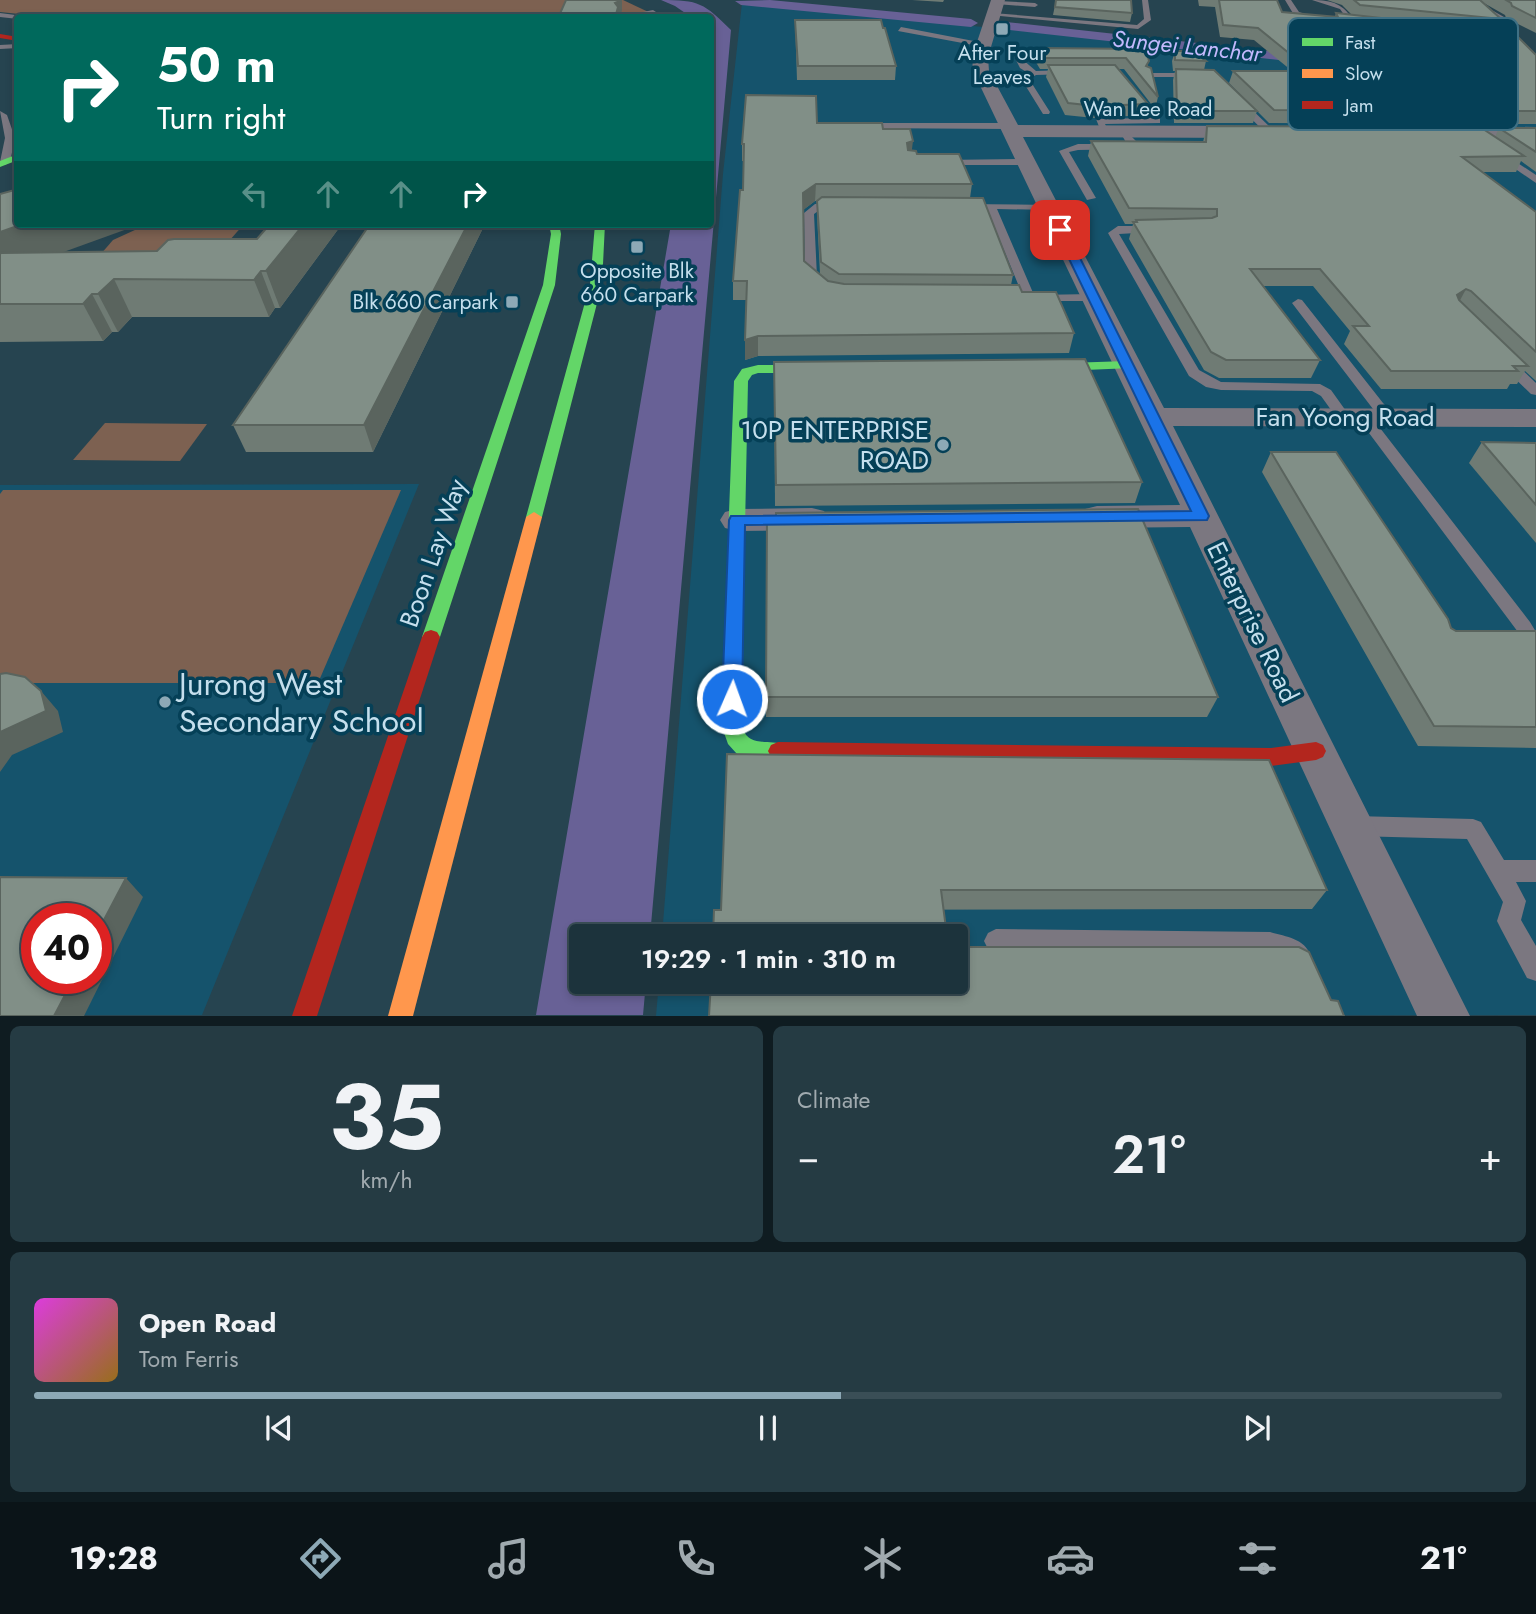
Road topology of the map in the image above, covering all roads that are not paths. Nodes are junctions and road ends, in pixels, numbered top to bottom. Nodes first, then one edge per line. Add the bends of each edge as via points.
1 (1145, 0) edge
2 (1288, 0) edge
3 (1315, 0) edge
4 (1469, 0) edge
5 (1035, 5) dead end
6 (996, 6) edge
7 (1501, 17) edge
8 (1320, 18) edge
9 (1349, 18) edge
10 (901, 29) dead end
11 (984, 45) junction
12 (1072, 54) edge
13 (1073, 72) edge
14 (1149, 75) edge
15 (1205, 75) edge
16 (1030, 76) junction
17 (984, 78) junction
18 (1127, 83) edge
19 (1233, 96) edge
20 (1046, 112) dead end
21 (0, 114) edge
22 (848, 126) edge
23 (1011, 129) junction
24 (1114, 132) junction
25 (1270, 132) junction
26 (1295, 132) edge
27 (1420, 132) edge
28 (1536, 132) edge
29 (1483, 139) junction
30 (7, 161) edge
31 (1027, 162) junction
32 (924, 163) edge
33 (1536, 166) edge
34 (1536, 180) edge
35 (1091, 198) dead end
36 (852, 206) edge
37 (958, 206) edge
38 (991, 207) junction
39 (1049, 207) junction
40 (555, 228) edge
41 (600, 228) edge
42 (1168, 229) edge
43 (833, 295) edge
44 (1094, 298) junction
45 (1298, 303) dead end
46 (1496, 352) edge
47 (1127, 365) junction
48 (1015, 368) edge
49 (839, 369) edge
50 (1536, 391) edge
51 (1154, 417) junction
52 (1367, 418) junction
53 (1536, 418) edge
54 (1201, 516) junction
55 (1065, 517) edge
56 (846, 519) edge
57 (737, 520) junction
58 (1496, 642) edge
59 (1316, 751) junction
60 (1352, 826) junction
61 (1498, 871) junction
62 (1536, 871) edge
63 (996, 941) dead end
64 (1536, 969) edge
65 (1313, 974) edge
66 (304, 1016) edge
67 (400, 1016) edge
68 (1444, 1016) edge

1 - 6 lane via 1148,20 1138,27
2 - 8 lane via 1298,15
3 - 9 lane via 1342,8
4 - 7 lane
5 - 6 lane
6 - 11 street, Enterprise Road
10 - 11 lane
11 - 17 street, Enterprise Road via 978,64
12 - 16 lane via 1017,58
13 - 16 lane
14 - 15 lane
16 - 17 lane
16 - 20 lane
17 - 23 street, Enterprise Road
18 - 24 lane via 1157,121 1099,121
19 - 25 lane
21 - 30 lane via 10,138
22 - 23 lane
23 - 24 street, Wan Lee Road
23 - 31 street, Enterprise Road
24 - 25 street, Wan Lee Road
24 - 35 lane via 1132,142 1131,147 1064,151
25 - 26 street, Wan Lee Road
27 - 29 street
28 - 29 street
29 - 33 lane
29 - 34 lane
31 - 32 lane
31 - 39 street, Enterprise Road
36 - 43 lane via 819,206 809,213 812,280
37 - 38 lane
38 - 39 lane
38 - 44 lane via 1022,298
39 - 44 street, Enterprise Road
40 - 66 main road, Boon Lay Way via 549,285
41 - 67 main road via 596,284
42 - 52 lane via 1118,229 1113,233 1194,373 1221,386 1315,387
44 - 47 street, Enterprise Road
45 - 52 lane via 1378,406
46 - 50 lane
47 - 48 main road
47 - 51 street, Enterprise Road
49 - 57 main road via 747,372 741,381
51 - 52 street, Fan Yoong Road
51 - 54 street, Enterprise Road
52 - 53 street, Fan Yoong Road
52 - 58 lane via 1530,639
54 - 55 street
54 - 59 street, Enterprise Road
56 - 57 street
57 - 59 main road via 731,724 744,748 1271,757
59 - 60 street, Enterprise Road
60 - 61 lane via 1468,828 1477,833
60 - 68 street, Enterprise Road
61 - 62 lane
61 - 64 lane via 1515,901 1509,921
63 - 65 lane via 1270,944 1292,950

